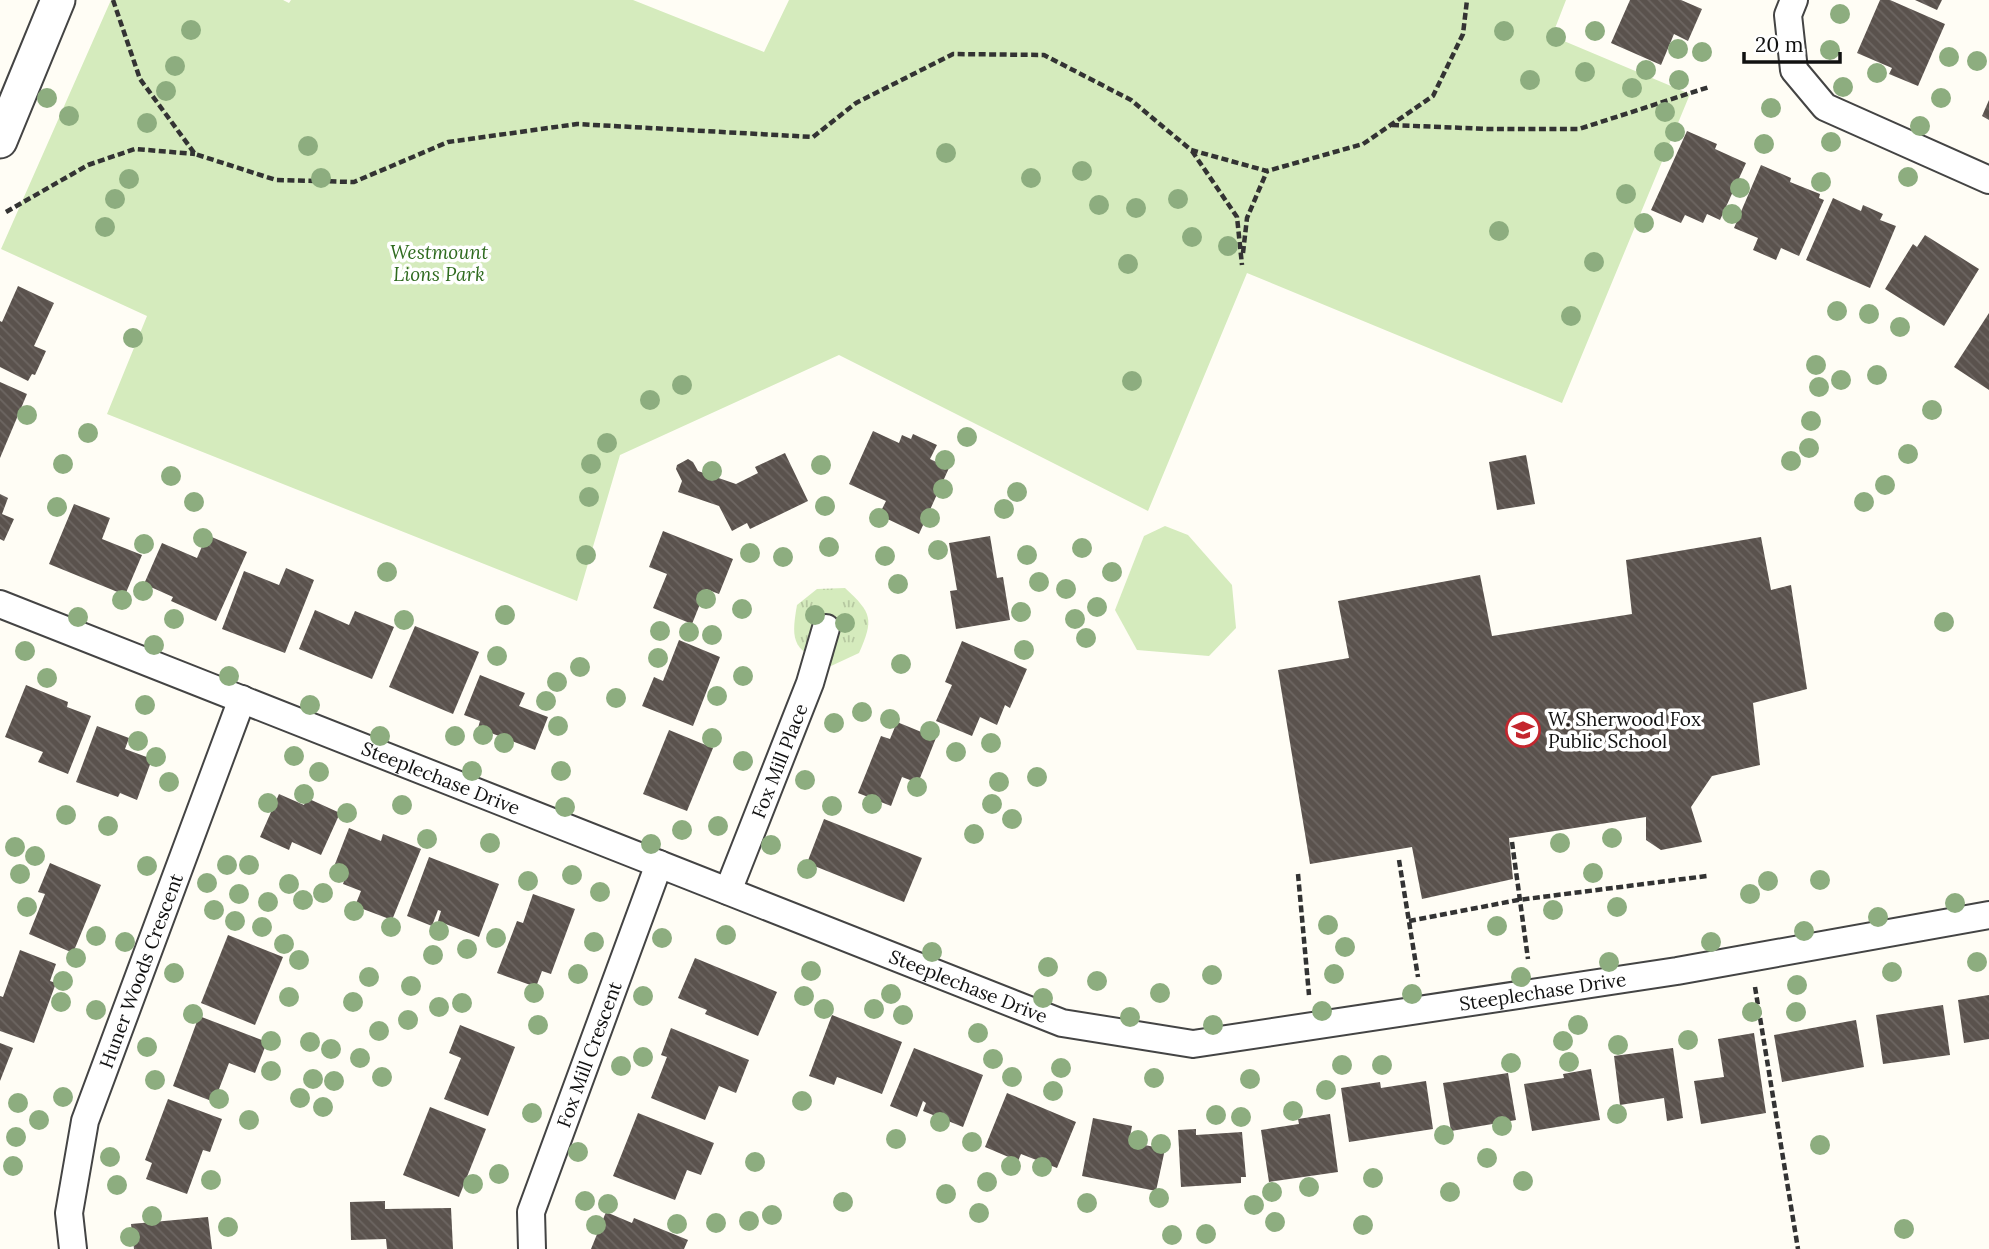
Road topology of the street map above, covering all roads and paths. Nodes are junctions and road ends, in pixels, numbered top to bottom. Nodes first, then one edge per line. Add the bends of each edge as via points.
1 (58, 0) edge
2 (113, 0) edge
3 (1467, 0) edge
4 (1794, 0) edge
5 (1709, 87) dead end
6 (1391, 125) junction
7 (0, 141) edge
8 (1191, 150) junction
9 (195, 154) junction
10 (1267, 171) junction
11 (1989, 180) edge
12 (6, 212) dead end
13 (0, 604) edge
14 (826, 628) dead end
15 (242, 699) junction
16 (1512, 842) dead end
17 (1399, 860) dead end
18 (659, 864) junction
19 (1298, 874) dead end
20 (1707, 876) dead end
21 (728, 891) junction
22 (1518, 900) junction
23 (1989, 915) edge
24 (1409, 920) junction
25 (1750, 958) junction
26 (1528, 959) dead end
27 (1418, 977) dead end
28 (1309, 995) dead end
29 (73, 1249) edge
30 (532, 1249) edge
31 (1798, 1249) edge

1 - 7 street
2 - 9 path via 140,79
3 - 6 path via 1463,34 1433,96
4 - 11 street via 1788,15 1794,70 1825,107
5 - 6 path via 1579,129
6 - 10 path via 1363,144
8 - 9 path via 1132,100 1044,55 953,54 856,103 813,137 577,124 448,142 354,182 276,180
8 - 10 path
8 - 10 path via 1237,216 1242,265 1247,218
9 - 12 path via 135,149 88,165
13 - 15 street, Steeplechase Drive
14 - 21 street, Fox Mill Place via 810,683
15 - 18 street, Steeplechase Drive
15 - 29 street, Huner Woods Crescent via 85,1121 69,1213
16 - 22 path
17 - 24 path
18 - 21 street, Steeplechase Drive
18 - 30 street, Fox Mill Crescent via 531,1212
19 - 28 path
20 - 22 path
21 - 25 street, Steeplechase Drive via 1062,1023 1193,1045
22 - 24 path
22 - 26 path
23 - 25 street, Steeplechase Drive
24 - 27 path
25 - 31 path

